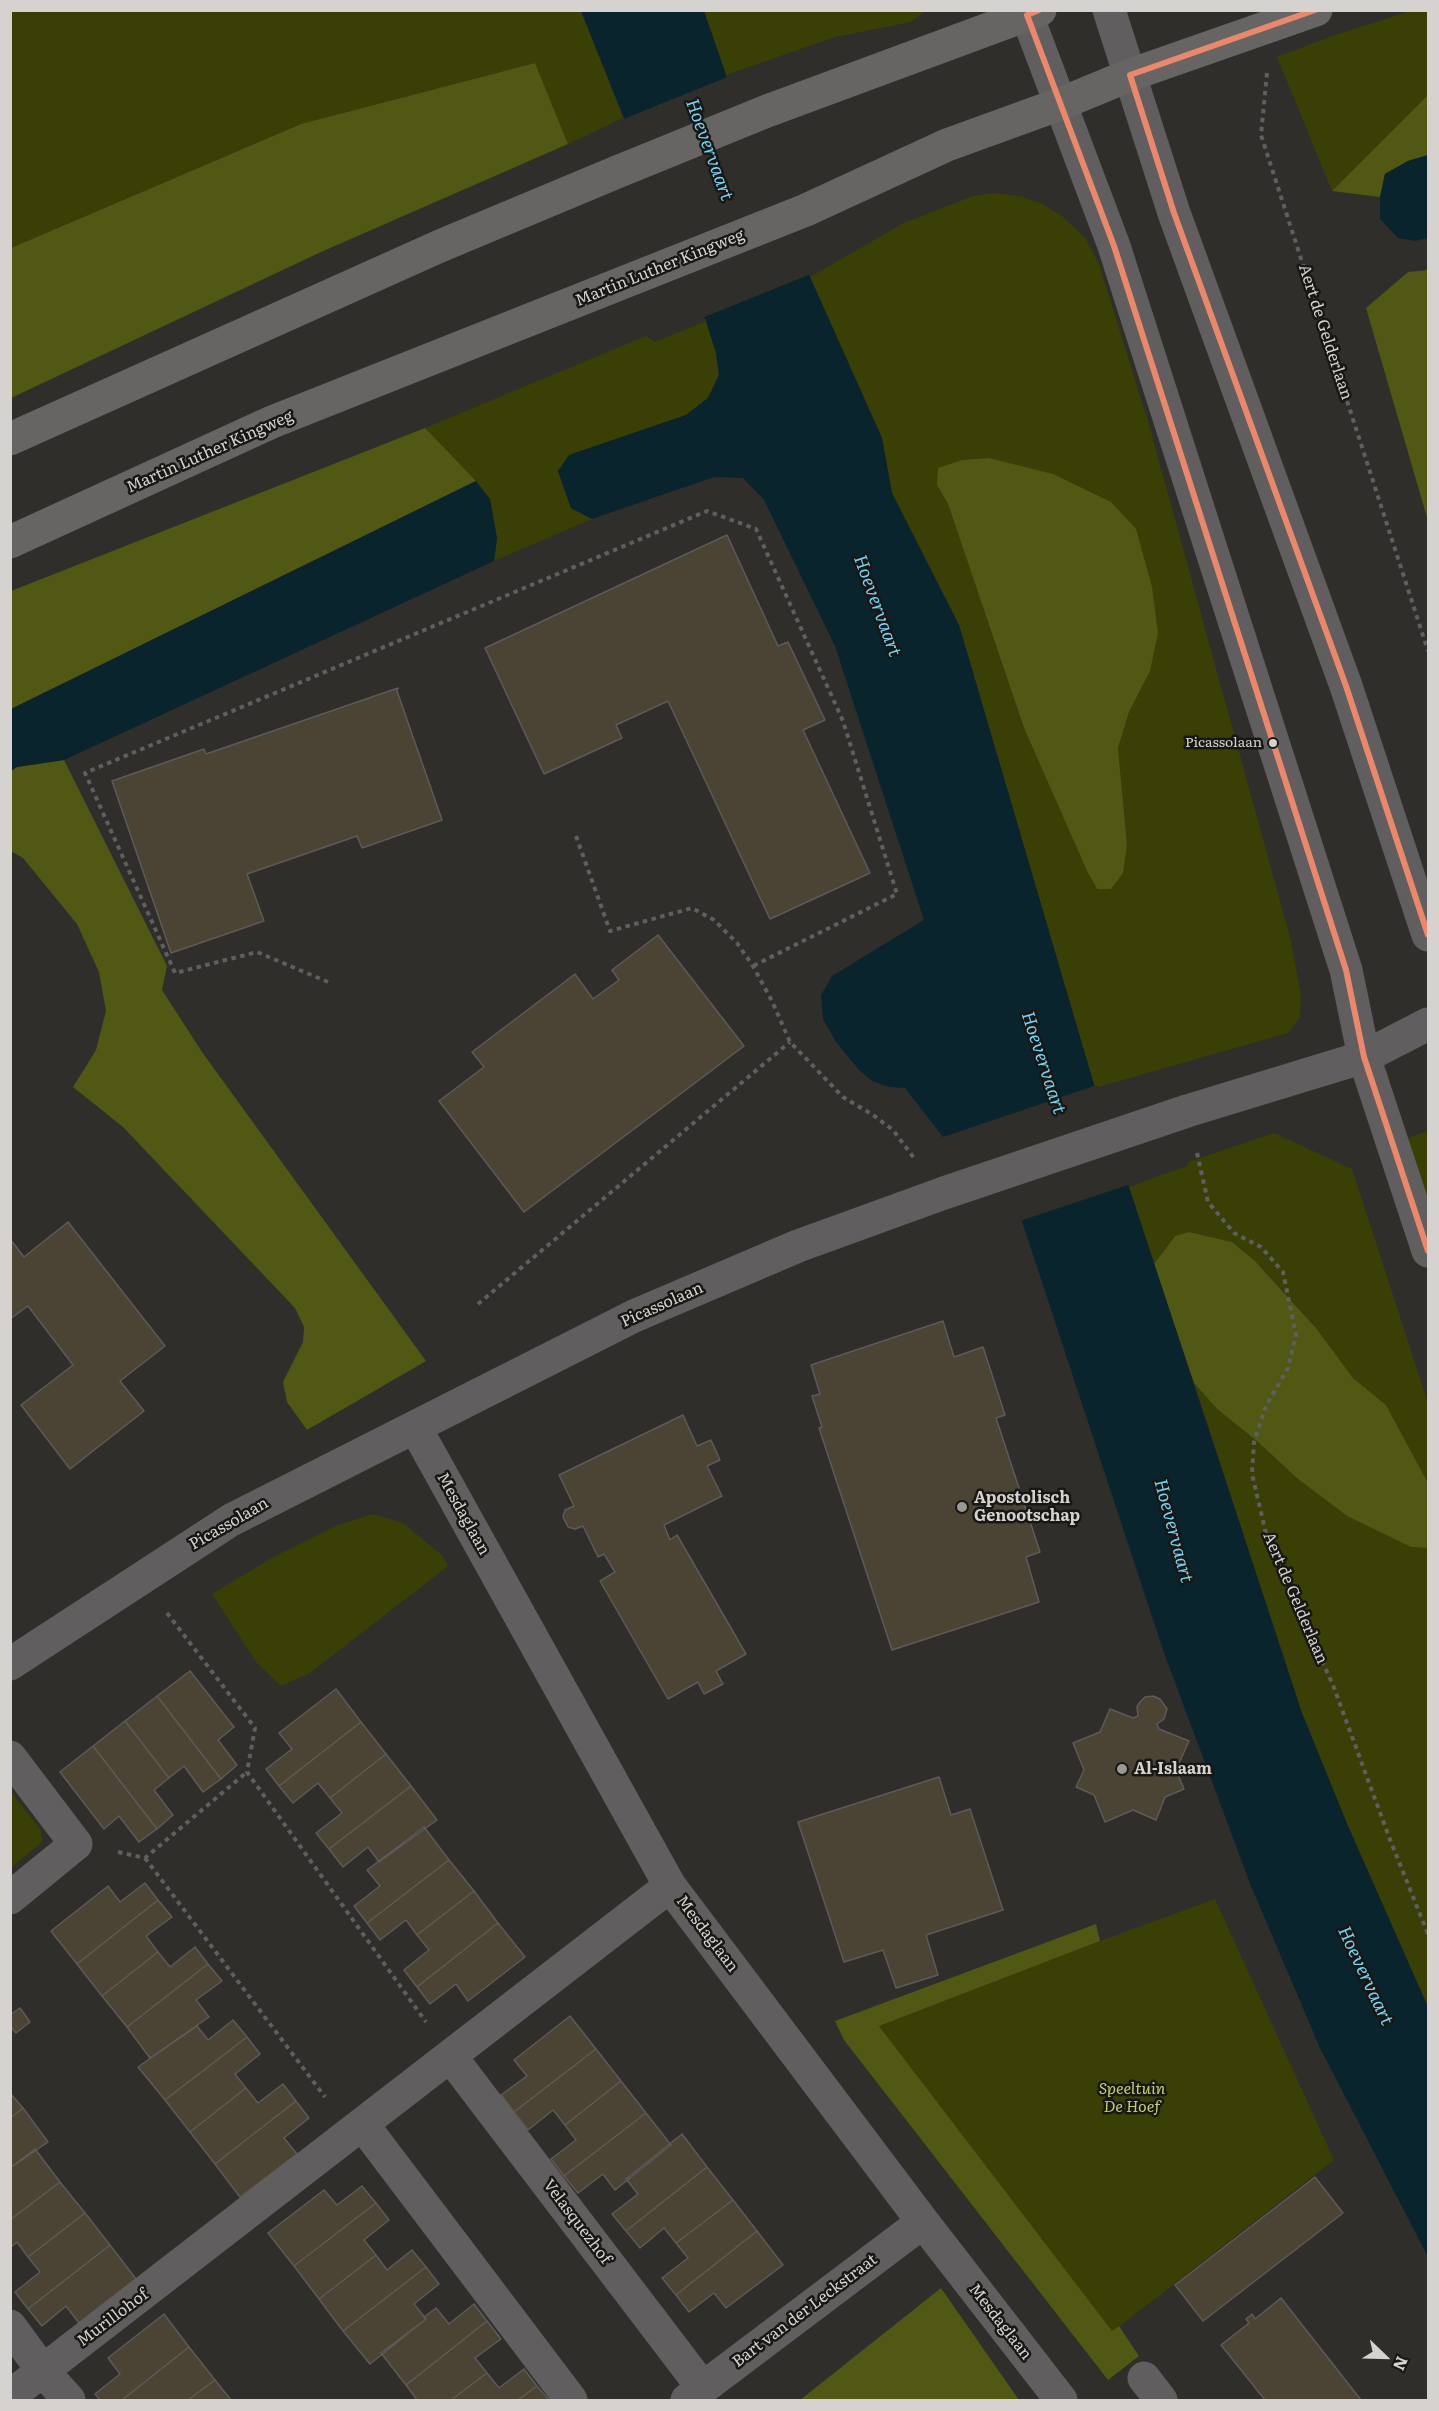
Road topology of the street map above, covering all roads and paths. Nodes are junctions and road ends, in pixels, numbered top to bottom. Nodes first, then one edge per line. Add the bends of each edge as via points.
1 (1109, 10) edge
2 (1316, 10) edge
3 (1031, 12) edge
4 (1252, 33) junction
5 (1130, 75) junction
6 (1060, 104) junction
7 (10, 439) edge
8 (10, 542) edge
9 (1428, 651) edge
10 (576, 836) dead end
11 (1428, 935) edge
12 (753, 966) junction
13 (328, 982) dead end
14 (1428, 1024) edge
15 (790, 1042) junction
16 (1364, 1057) junction
17 (1180, 1114) junction
18 (944, 1194) junction
19 (1428, 1251) edge
20 (478, 1304) dead end
21 (415, 1427) junction
22 (141, 1578) junction
23 (10, 1664) edge
24 (10, 1757) edge
25 (247, 1772) junction
26 (76, 1844) junction
27 (145, 1857) junction
28 (670, 1886) junction
29 (10, 1898) edge
30 (1428, 1934) edge
31 (451, 2057) junction
32 (357, 2129) junction
33 (923, 2222) junction
34 (10, 2326) edge
35 (44, 2371) junction
36 (695, 2394) edge
37 (10, 2396) edge
38 (69, 2400) edge
39 (571, 2400) edge
40 (1061, 2400) edge

1 - 5 street
2 - 4 highway, Martin Luther Kingweg
3 - 6 street
3 - 7 highway via 767,111 440,246
4 - 5 highway, Martin Luther Kingweg
4 - 9 path, Aert de Gelderlaan via 1268,74 1261,135
5 - 6 highway, Martin Luther Kingweg
5 - 11 street via 1174,213 1346,686
6 - 8 highway, Martin Luther Kingweg via 947,145 806,210 272,422
6 - 16 street via 1114,246 1343,959
10 - 12 path via 609,931 692,908 714,920
12 - 13 path via 897,894 843,721 756,529 707,511 85,773 175,973 257,952
12 - 15 path
14 - 16 street, Picassolaan
15 - 18 path via 843,1097 893,1130
15 - 20 path
16 - 17 street, Picassolaan
16 - 19 street
17 - 18 street, Picassolaan
17 - 30 path, Aert de Gelderlaan via 1208,1202 1234,1233 1261,1247 1283,1272 1296,1335 1288,1368 1266,1406 1254,1442 1252,1474 1269,1542 1333,1685
18 - 21 street, Picassolaan via 798,1246 634,1316
21 - 22 street, Picassolaan via 231,1520
21 - 28 street, Mesdaglaan
22 - 23 street, Picassolaan
22 - 25 path via 255,1728
24 - 26 street
25 - 27 path
25 - 31 path
26 - 27 path
26 - 29 street
27 - 32 path
28 - 31 street
28 - 33 street, Mesdaglaan
31 - 32 street
31 - 36 street, Velasquezhof
32 - 35 street, Murillohof
32 - 39 street
33 - 36 street, Bart van der Leckstraat
33 - 40 street, Mesdaglaan
34 - 35 street
35 - 37 street, Murillohof
35 - 38 street

